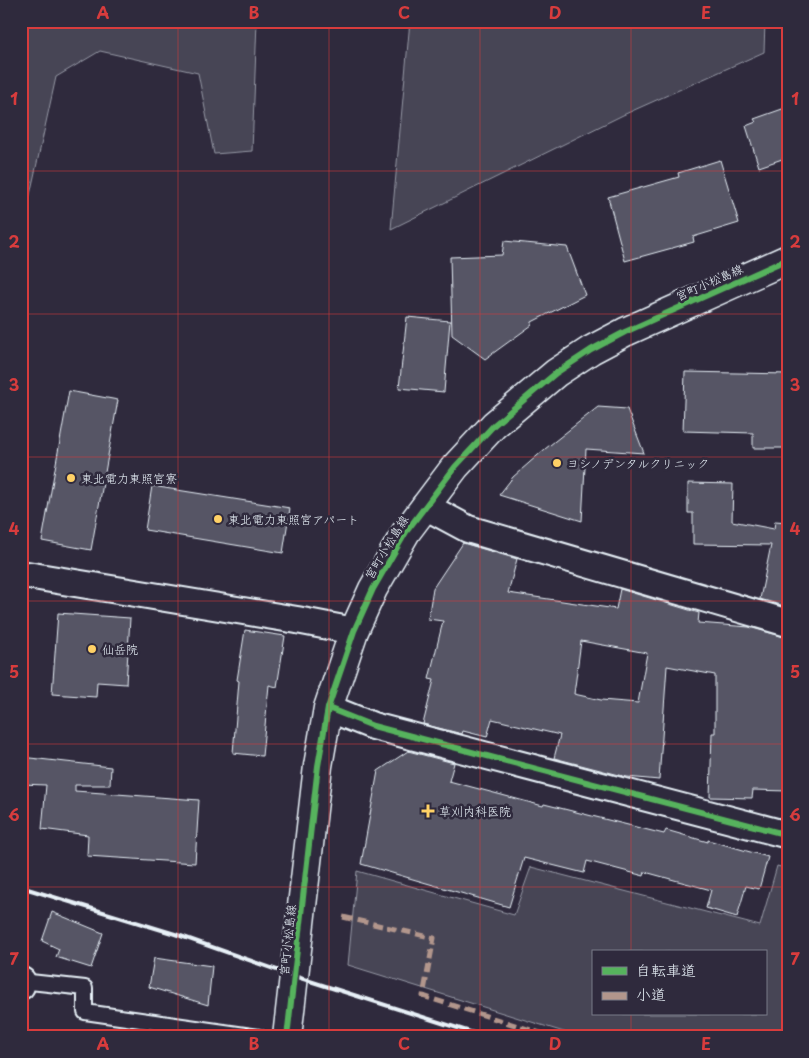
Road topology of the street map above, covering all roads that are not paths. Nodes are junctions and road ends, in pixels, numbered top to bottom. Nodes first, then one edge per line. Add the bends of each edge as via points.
1 (788, 259) edge
2 (425, 506) junction
3 (21, 574) edge
4 (788, 623) edge
5 (354, 632) junction
6 (328, 708) junction
7 (788, 835) edge
8 (22, 981) edge
9 (21, 986) edge
10 (259, 1037) edge
11 (287, 1037) edge

1 - 2 street, 宮町小松島線 via 625,332 556,373 494,425
2 - 4 street via 468,529
2 - 5 street, 宮町小松島線 via 373,589
3 - 5 street
5 - 6 street, 宮町小松島線
6 - 7 street via 373,726
6 - 11 street, 宮町小松島線 via 318,766
8 - 9 street
8 - 10 lane via 84,988 85,1012

